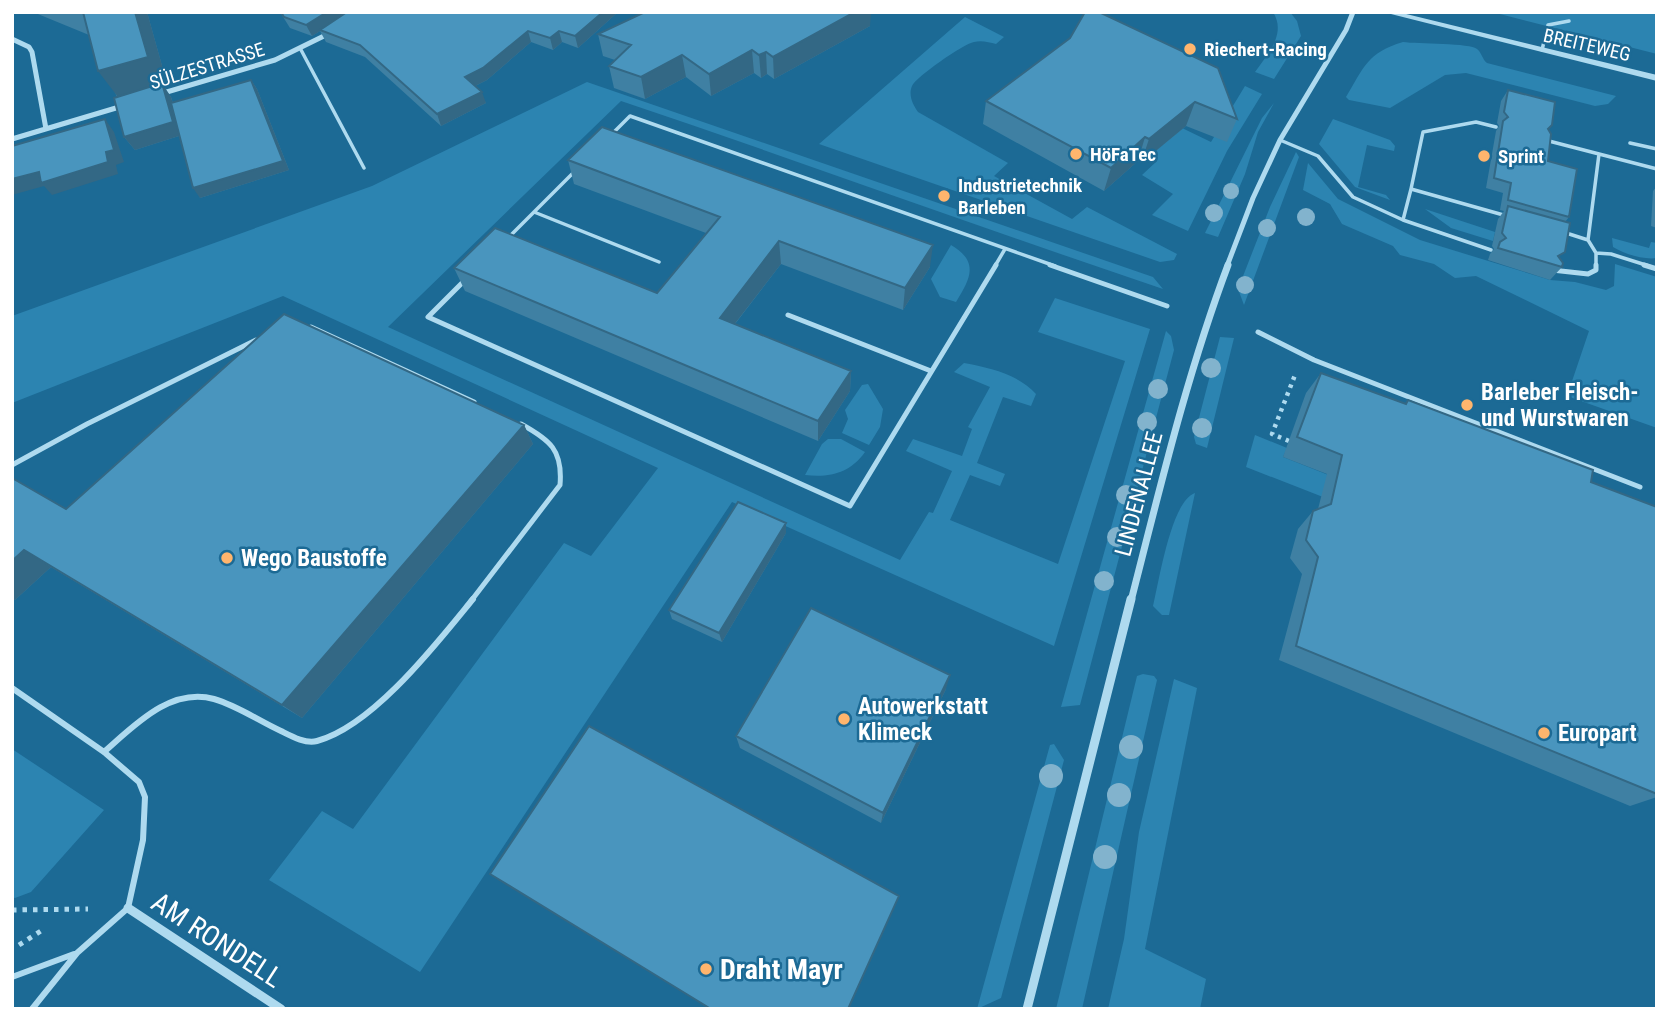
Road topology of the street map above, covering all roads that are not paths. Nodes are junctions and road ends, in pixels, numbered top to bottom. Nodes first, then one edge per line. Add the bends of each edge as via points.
1 (1353, 12) edge
2 (1387, 12) edge
3 (1569, 20) dead end
4 (335, 30) edge
5 (12, 39) edge
6 (300, 48) junction
7 (1542, 50) junction
8 (1657, 78) edge
9 (148, 98) edge
10 (135, 102) edge
11 (1496, 127) dead end
12 (46, 129) junction
13 (611, 135) edge
14 (12, 139) edge
15 (1280, 140) junction
16 (1544, 140) edge
17 (1630, 143) dead end
18 (1657, 149) edge
19 (1598, 154) junction
20 (582, 164) edge
21 (364, 168) dead end
22 (1657, 169) edge
23 (1410, 189) junction
24 (534, 212) junction
25 (1512, 218) edge
26 (1403, 220) junction
27 (1550, 229) edge
28 (1588, 240) junction
29 (505, 241) edge
30 (1005, 249) junction
31 (1491, 250) dead end
32 (1596, 253) junction
33 (659, 262) dead end
34 (476, 269) edge
35 (1657, 269) edge
36 (1552, 270) edge
37 (1167, 306) dead end
38 (788, 315) dead end
39 (306, 325) edge
40 (1258, 332) dead end
41 (268, 335) edge
42 (931, 371) junction
43 (486, 408) edge
44 (510, 419) edge
45 (12, 465) edge
46 (1640, 487) dead end
47 (12, 688) edge
48 (104, 752) junction
49 (128, 908) junction
50 (77, 953) junction
51 (12, 977) edge
52 (33, 1009) edge
53 (281, 1009) edge
54 (1027, 1009) edge

1 - 15 street, LINDENALLEE
2 - 7 street, BREITEWEG
3 - 7 lane via 1548,25
4 - 6 street, SÜLZESTRASSE
5 - 12 street via 32,52
6 - 9 street, SÜLZESTRASSE via 275,60
6 - 21 lane
7 - 8 street, BREITEWEG
10 - 12 street, SÜLZESTRASSE
11 - 23 lane via 1476,122 1423,132
12 - 14 street, SÜLZESTRASSE
13 - 30 lane via 630,116
15 - 26 lane via 1318,156 1353,197
15 - 54 street, LINDENALLEE via 1252,198 1208,318 1168,455
16 - 19 lane
17 - 18 lane
19 - 22 lane
19 - 28 lane
20 - 24 lane
23 - 25 lane
23 - 26 lane
24 - 29 lane
24 - 33 lane
26 - 31 lane
27 - 28 lane
28 - 32 lane
30 - 37 lane
30 - 42 lane
32 - 35 lane
32 - 36 lane via 1597,270 1588,274
34 - 42 lane via 428,317 850,506
38 - 42 lane
39 - 43 lane
40 - 46 lane via 1303,355
41 - 45 lane
44 - 48 lane via 544,437 557,452 564,467 561,485 406,679 373,707 315,741 282,732 211,698 186,696 153,711
47 - 48 lane
48 - 49 lane via 139,782 145,797 143,840
49 - 50 lane
49 - 53 street, AM RONDELL
50 - 51 lane
50 - 52 lane

